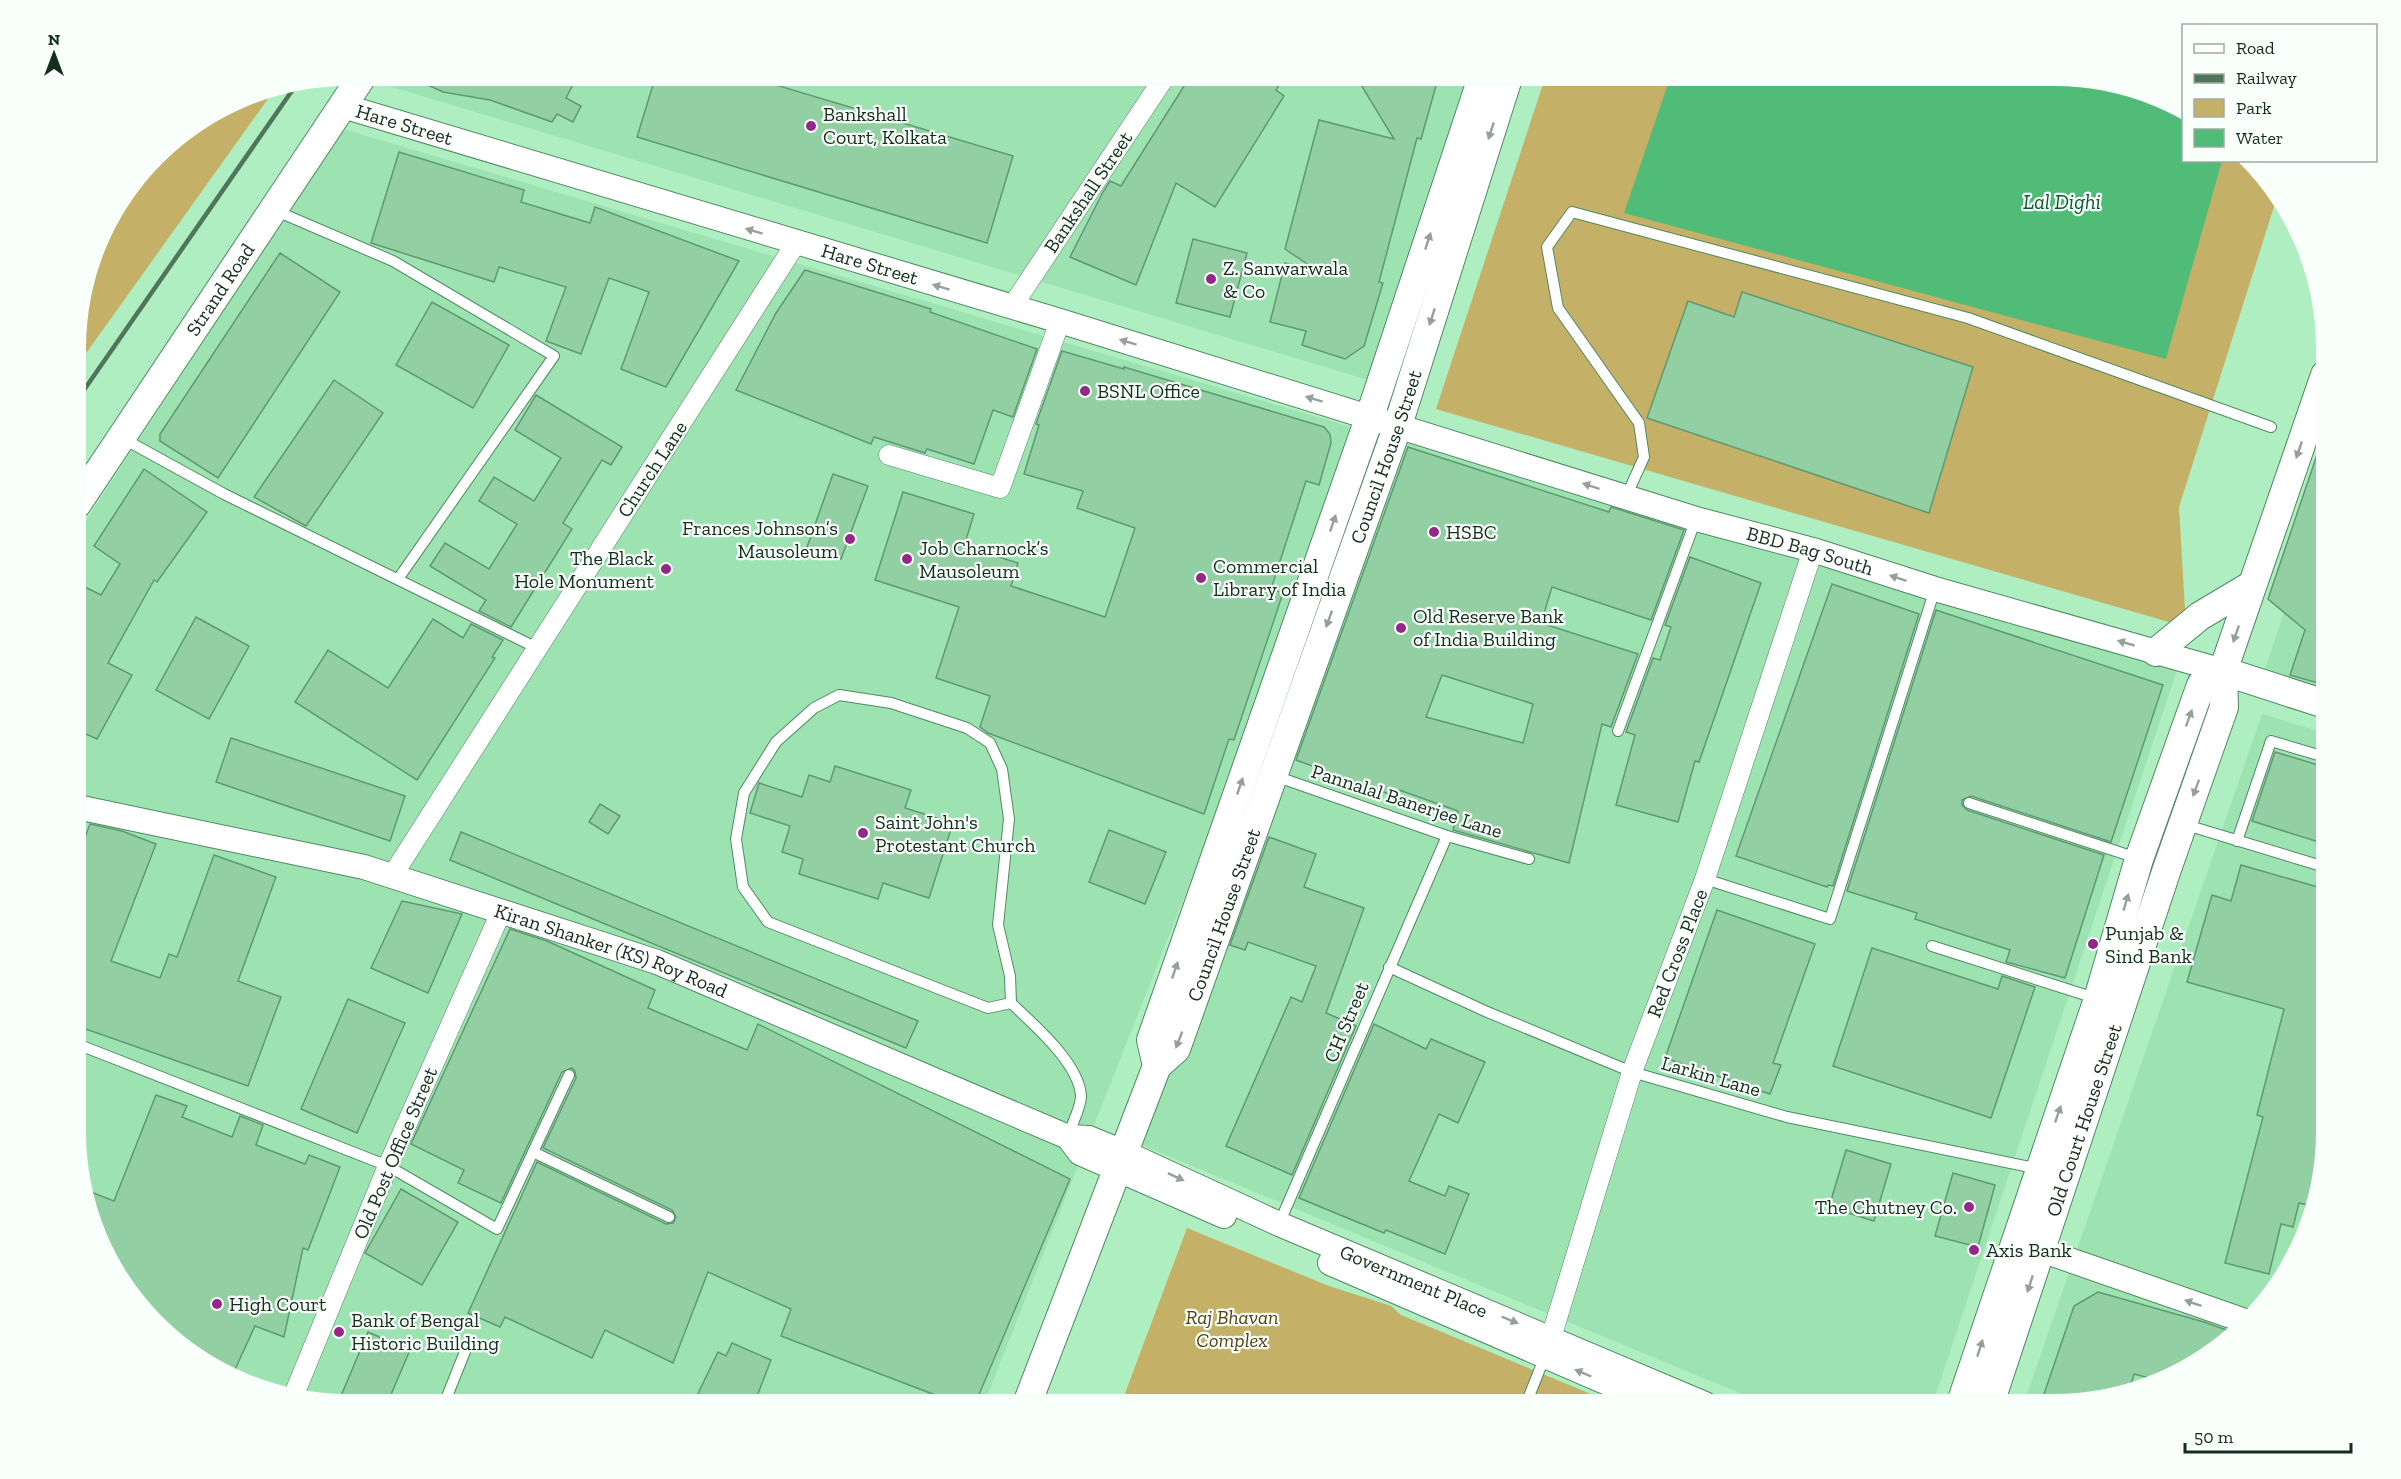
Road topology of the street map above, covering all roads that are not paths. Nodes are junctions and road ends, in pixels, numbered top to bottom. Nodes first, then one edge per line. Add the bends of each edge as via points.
1 (356, 86) edge
2 (1159, 86) edge
3 (1479, 86) edge
4 (1506, 86) edge
5 (343, 106) junction
6 (274, 210) junction
7 (796, 243) junction
8 (1011, 308) junction
9 (1060, 321) junction
10 (2316, 401) edge
11 (1370, 416) junction
12 (1398, 425) junction
13 (2271, 427) dead end
14 (122, 438) junction
15 (889, 455) dead end
16 (86, 491) edge
17 (1626, 497) junction
18 (1696, 519) junction
19 (1813, 550) junction
20 (398, 579) junction
21 (2252, 585) junction
22 (1935, 589) junction
23 (537, 648) junction
24 (2156, 652) junction
25 (2223, 671) junction
26 (2316, 701) edge
27 (1618, 731) dead end
28 (2316, 754) edge
29 (1274, 775) junction
30 (1970, 803) dead end
31 (86, 809) edge
32 (2182, 824) junction
33 (1447, 836) junction
34 (2237, 841) junction
35 (1529, 859) dead end
36 (2153, 864) junction
37 (2316, 864) edge
38 (392, 876) junction
39 (1705, 879) junction
40 (501, 912) junction
41 (1932, 946) dead end
42 (1389, 967) junction
43 (1011, 1003) junction
44 (2110, 1003) junction
45 (86, 1048) edge
46 (1157, 1066) junction
47 (1632, 1072) junction
48 (568, 1075) dead end
49 (1068, 1137) junction
50 (533, 1152) junction
51 (1120, 1161) junction
52 (388, 1166) junction
53 (2039, 1169) junction
54 (669, 1217) dead end
55 (1279, 1224) junction
56 (2041, 1250) junction
57 (2238, 1318) edge
58 (468, 1344) dead end
59 (1548, 1347) junction
60 (297, 1388) edge
61 (448, 1394) edge
62 (1030, 1394) edge
63 (1530, 1394) edge
64 (1637, 1394) edge
65 (1677, 1394) edge
66 (1964, 1394) edge
67 (1993, 1394) edge

1 - 5 main road, Strand Road
2 - 8 street, Bankshall Street
11 -> 3 main road, Council House Street
4 -> 12 main road, Council House Street
5 - 6 main road, Strand Road
7 -> 5 street, Hare Street
6 - 14 main road, Strand Road
6 - 20 lane via 393,261 554,356
8 -> 7 street, Hare Street
7 - 23 street, Church Lane
8 - 9 street, Hare Street
11 -> 9 street, Hare Street
9 - 15 street via 1000,488
10 -> 21 main road
11 - 12 street, Hare Street
46 -> 11 main road, Council House Street via 1151,1040
17 -> 12 street, BBD Bag South
12 -> 29 main road, Council House Street
13 - 17 lane via 1968,318 1572,212 1547,248 1558,308 1639,423 1644,457
14 - 16 main road, Strand Road
14 - 20 lane via 225,494
17 - 18 street, BBD Bag South
18 - 19 street, BBD Bag South
18 - 27 lane
22 -> 19 street, BBD Bag South
19 - 39 street, Red Cross Place
20 - 23 lane
21 - 24 main road via 2200,616
21 -> 25 main road
24 -> 22 street, BBD Bag South
22 - 39 lane via 1830,918
23 - 38 street, Church Lane
24 - 25 street, BBD Bag South
25 - 26 main road
25 -> 32 main road via 2224,707
36 -> 25 main road via 2201,685
28 - 34 lane via 2271,741
29 - 33 lane, Pannalal Banerjee Lane
29 -> 46 main road, Council House Street via 1176,1049
30 - 36 lane
31 - 38 street, Kiran Shanker (KS) Roy Road
32 - 34 lane
32 - 36 main road
33 - 35 lane, Pannalal Banerjee Lane
33 - 42 lane, CH Street
34 - 37 lane
36 - 44 main road
38 - 40 street, Kiran Shanker (KS) Roy Road
39 - 47 street, Red Cross Place
40 - 49 street, Kiran Shanker (KS) Roy Road via 657,962
40 - 52 street, Old Post Office Street
41 - 44 lane
42 - 47 lane, Larkin Lane
42 - 55 lane, CH Street
43 - 43 lane via 1010,976 998,925 1009,819 1002,770 990,743 967,728 891,703 839,695 814,708 777,742 744,793 736,839 743,887 757,909 768,922 988,1008
43 - 49 lane via 1048,1038 1072,1073 1081,1096
53 -> 44 main road
44 - 56 main road, Old Court House Street
45 - 52 lane
46 - 51 main road, Council House Street
47 - 53 lane, Larkin Lane via 1787,1118
47 - 59 street, Red Cross Place
48 - 50 lane
49 - 51 street via 1080,1154
50 - 52 lane via 496,1229
50 - 54 lane
51 -> 55 street, Government Place
51 - 59 street
51 - 62 main road, Council House Street
52 - 60 street, Old Post Office Street
66 -> 53 main road
55 -> 59 street, Government Place
57 -> 56 street
56 -> 67 main road, Old Court House Street
58 - 61 lane
59 - 63 lane
64 -> 59 street
59 - 65 street, Government Place

